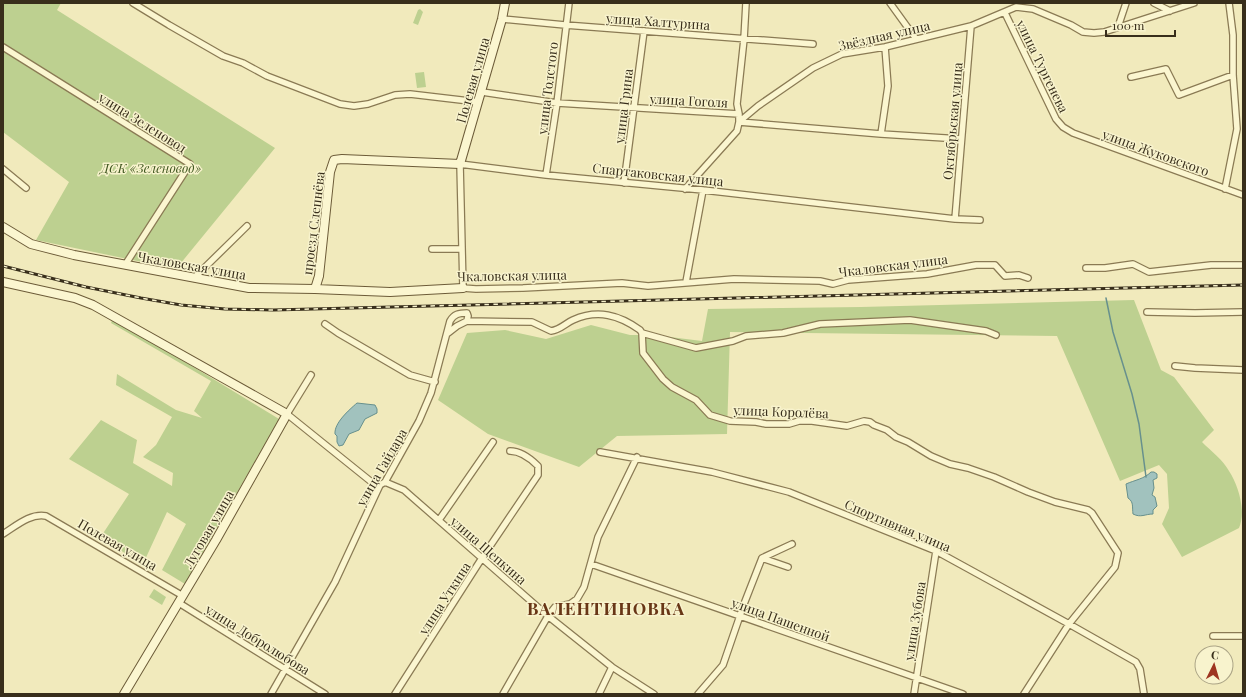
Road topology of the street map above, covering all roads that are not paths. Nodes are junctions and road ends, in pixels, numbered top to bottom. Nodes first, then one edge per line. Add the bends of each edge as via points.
1 (133, 3) edge
2 (506, 3) edge
3 (569, 3) edge
4 (746, 3) edge
5 (890, 3) edge
6 (1126, 3) edge
7 (1154, 3) edge
8 (1194, 3) edge
9 (1229, 3) edge
10 (1015, 5) edge
11 (1170, 11) junction
12 (1005, 12) junction
13 (502, 19) junction
14 (565, 25) junction
15 (971, 26) junction
16 (1118, 27) junction
17 (644, 31) junction
18 (744, 39) junction
19 (916, 40) junction
20 (813, 44) dead end
21 (3, 46) edge
22 (885, 47) junction
23 (1233, 76) junction
24 (1131, 77) dead end
25 (482, 92) junction
26 (478, 102) junction
27 (557, 103) junction
28 (633, 108) junction
29 (739, 114) junction
30 (739, 122) junction
31 (1063, 127) joint
32 (881, 134) junction
33 (961, 139) junction
34 (334, 160) joint
35 (460, 164) junction
36 (3, 169) edge
37 (546, 175) junction
38 (624, 183) junction
39 (26, 188) dead end
40 (685, 189) junction
41 (1225, 189) junction
42 (703, 190) junction
43 (1243, 195) edge
44 (955, 219) junction
45 (980, 220) dead end
46 (247, 226) dead end
47 (3, 227) edge
48 (432, 249) dead end
49 (462, 249) junction
50 (125, 265) junction
51 (1243, 265) edge
52 (1086, 268) dead end
53 (194, 278) junction
54 (1028, 278) dead end
55 (3, 282) edge
56 (686, 282) junction
57 (464, 288) junction
58 (316, 289) junction
59 (1147, 312) dead end
60 (1243, 312) edge
61 (467, 321) junction
62 (325, 324) dead end
63 (448, 333) junction
64 (642, 333) junction
65 (996, 336) dead end
66 (1175, 366) dead end
67 (1243, 370) edge
68 (311, 375) dead end
69 (435, 382) junction
70 (287, 414) junction
71 (494, 442) dead end
72 (510, 451) dead end
73 (600, 452) dead end
74 (637, 457) junction
75 (383, 484) junction
76 (439, 520) junction
77 (3, 534) edge
78 (792, 544) dead end
79 (936, 551) junction
80 (482, 558) junction
81 (762, 558) junction
82 (591, 564) junction
83 (788, 567) dead end
84 (181, 600) junction
85 (548, 616) junction
86 (740, 616) junction
87 (1069, 624) junction
88 (1213, 636) dead end
89 (1243, 636) edge
90 (612, 667) junction
91 (286, 669) junction
92 (916, 679) junction
93 (124, 694) edge
94 (271, 694) edge
95 (325, 694) edge
96 (395, 694) edge
97 (503, 694) edge
98 (599, 694) edge
99 (654, 694) edge
100 (698, 694) edge
101 (914, 694) edge
102 (963, 694) edge
103 (1024, 694) edge
104 (1144, 694) edge

1 - 26 street via 223,56 340,104 354,106 395,95 410,94
2 - 13 street, Полевая улица
3 - 14 street, улица Толстого
4 - 18 street
5 - 19 street
6 - 16 street
7 - 11 street
8 - 11 street
9 - 23 street via 1233,35
10 - 12 street, Звёздная улица
10 - 16 street via 1033,9 1084,32 1094,33
11 - 16 street
12 - 15 street, Звёздная улица
12 - 31 street, улица Тургенева via 1056,120
13 - 14 street, улица Халтурина
13 - 25 street, Полевая улица
14 - 17 street, улица Халтурина
14 - 27 street, улица Толстого
15 - 19 street, Звёздная улица
15 - 33 street, Октябрьская улица
17 - 18 street, улица Халтурина
17 - 28 street, улица Грина
18 - 20 street, улица Халтурина
18 - 29 street via 737,104
19 - 22 street, Звёздная улица
21 - 50 street, улица Зеленовод via 190,164
22 - 30 street, Звёздная улица via 842,54 812,68
22 - 32 street via 888,86
23 - 24 street via 1179,95 1166,69
23 - 41 street via 1238,130
25 - 26 street, Полевая улица
25 - 27 street, улица Гоголя
26 - 35 street, Полевая улица
27 - 28 street, улица Гоголя
27 - 37 street, улица Толстого
28 - 29 street, улица Гоголя
28 - 38 street, улица Грина
29 - 30 street, улица Гоголя
30 - 32 street, улица Гоголя
30 - 40 street, Звёздная улица via 737,131
31 - 41 street, улица Жуковского via 1073,133
32 - 33 street, улица Гоголя
33 - 44 street, Октябрьская улица
34 - 35 street, Спартаковская улица
34 - 58 street, проезд Слепнёва via 330,172
35 - 37 street, Спартаковская улица
35 - 49 street
36 - 39 street
37 - 38 street, Спартаковская улица
38 - 40 street, Спартаковская улица
40 - 42 street, Спартаковская улица
41 - 43 street, улица Жуковского
42 - 44 street, Спартаковская улица
42 - 56 street
44 - 45 street, Спартаковская улица
46 - 53 street
47 - 50 street, Чкаловская улица via 31,244
48 - 49 street
49 - 57 street
50 - 53 street, Чкаловская улица
51 - 52 street via 1211,265 1149,272 1133,264
53 - 58 street, Чкаловская улица via 248,288
54 - 56 street, Чкаловская улица via 1019,275 1004,276 995,265 976,265 926,274 848,280 833,284 820,281 734,279
55 - 70 street via 75,298 93,305
56 - 57 street, Чкаловская улица via 648,286 622,283
57 - 58 street, Чкаловская улица via 390,292
59 - 60 street
61 - 63 street
61 - 63 street, улица Гайдара via 467,313 453,315
61 - 64 street via 532,322 552,331 580,317 603,314 611,315 636,327
62 - 69 street via 410,375
63 - 69 street, улица Гайдара
64 - 65 street via 696,348 746,336 783,333 820,324 910,320 986,332
64 - 87 street, улица Королёва via 643,353 663,379 696,400 710,415 730,421 766,424 812,421 847,426 858,422 870,422 950,464 994,477 1055,502 1088,510 1116,548 1117,560 1109,576
66 - 67 street
68 - 70 street, Луговая улица
69 - 75 street, улица Гайдара via 419,421
70 - 75 street, улица Щепкина via 374,484
70 - 84 street, Луговая улица
71 - 76 street
72 - 80 street, улица Уткина via 517,451 532,460 538,466 538,475
73 - 74 street, Спортивная улица
74 - 79 street, Спортивная улица via 712,472 789,492
74 - 82 street via 598,537
75 - 76 street, улица Щепкина via 404,490
75 - 91 street, улица Гайдара via 335,582
76 - 80 street, улица Щепкина
77 - 84 street, Полевая улица via 32,516 46,516
78 - 81 street
79 - 87 street, Спортивная улица
79 - 92 street, улица Зубова
80 - 85 street, улица Щепкина
80 - 96 street, улица Уткина
81 - 83 street
81 - 86 street
82 - 85 street via 577,600 555,608
82 - 86 street, улица Пашенной
84 - 91 street, улица Добролюбова
84 - 93 street, Луговая улица
85 - 90 street, улица Щепкина
85 - 97 street
86 - 92 street, улица Пашенной
86 - 100 street via 723,665
87 - 103 street, улица Королёва
87 - 104 street, Спортивная улица via 1136,662 1140,669
88 - 89 street
90 - 98 street
90 - 99 street, улица Щепкина
91 - 94 street, улица Гайдара
91 - 95 street, улица Добролюбова
92 - 101 street, улица Зубова
92 - 102 street, улица Пашенной

